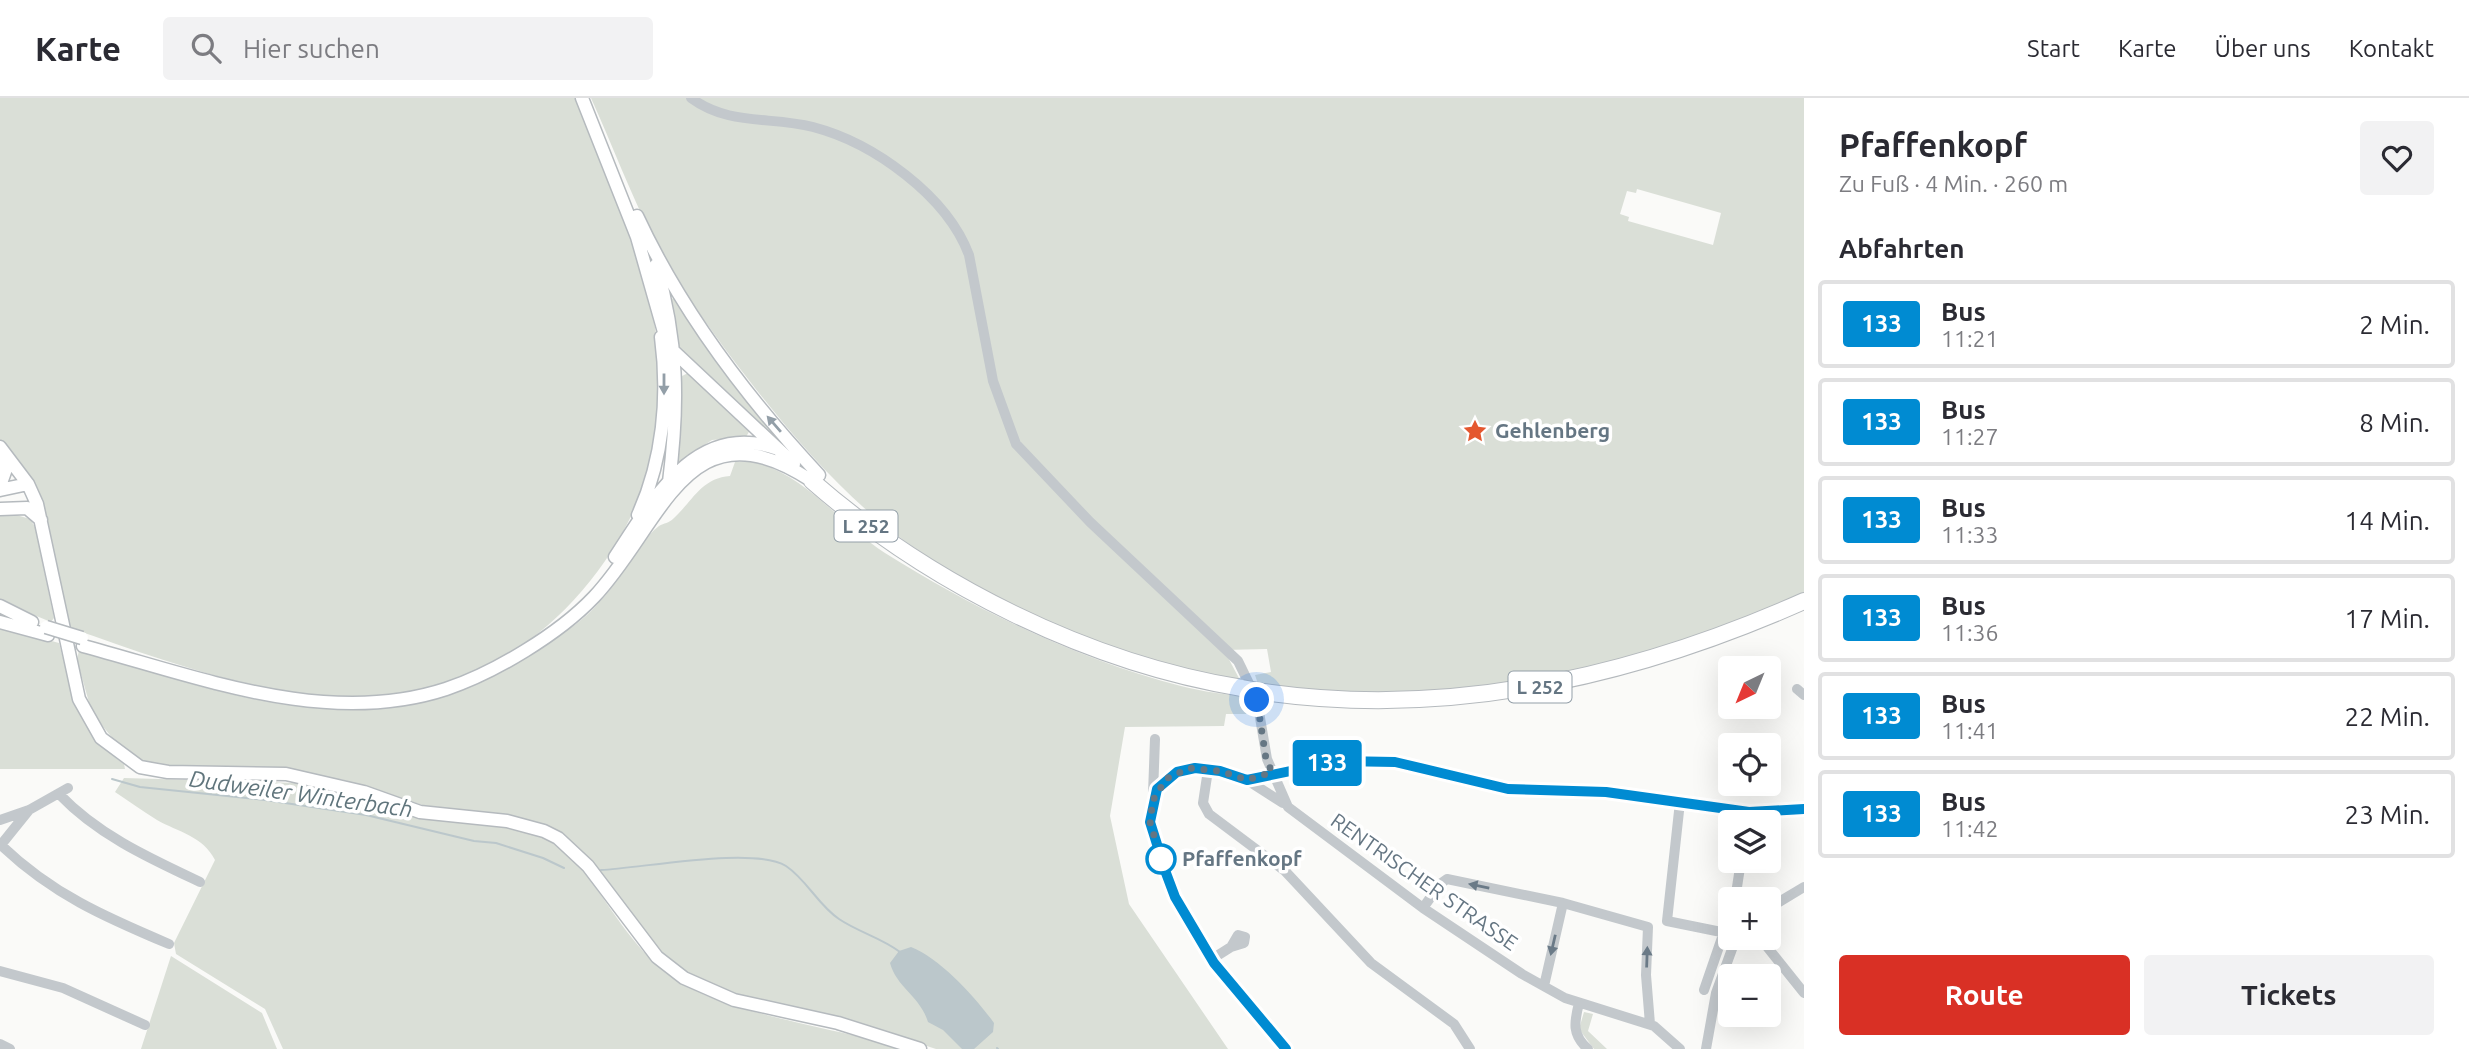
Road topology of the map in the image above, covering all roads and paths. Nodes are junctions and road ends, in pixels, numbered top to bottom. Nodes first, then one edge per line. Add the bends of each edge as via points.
1 (582, 98) edge
2 (691, 98) edge
3 (649, 241) junction
4 (658, 316) junction
5 (676, 355) junction
6 (777, 448) junction
7 (2, 449) edge
8 (816, 478) junction
9 (669, 480) junction
10 (28, 484) junction
11 (0, 488) edge
12 (0, 508) edge
13 (659, 508) junction
14 (41, 520) junction
15 (628, 536) junction
16 (1804, 601) edge
17 (0, 606) edge
18 (0, 613) edge
19 (0, 622) edge
20 (32, 622) junction
21 (558, 626) junction
22 (47, 631) junction
23 (1155, 739) dead end
24 (1155, 765) junction
25 (1189, 768) junction
26 (1208, 770) junction
27 (1272, 772) junction
28 (1247, 780) junction
29 (1153, 800) junction
30 (1680, 802) junction
31 (1288, 807) junction
32 (1804, 809) edge
33 (29, 810) junction
34 (1718, 810) edge
35 (1781, 812) edge
36 (0, 820) edge
37 (0, 829) edge
38 (2, 844) edge
39 (200, 882) dead end
40 (1804, 887) edge
41 (1781, 901) edge
42 (1563, 903) junction
43 (1423, 908) junction
44 (1718, 931) edge
45 (169, 944) dead end
46 (1231, 947) dead end
47 (1720, 950) edge
48 (1732, 950) edge
49 (1770, 950) edge
50 (1212, 959) junction
51 (0, 971) edge
52 (1544, 986) junction
53 (1704, 990) dead end
54 (1804, 993) edge
55 (1579, 1003) junction
56 (1650, 1024) junction
57 (145, 1025) dead end
58 (0, 1044) edge
59 (10, 1049) edge
60 (920, 1049) edge
61 (1286, 1049) edge
62 (1470, 1049) edge
63 (1588, 1049) edge
64 (1680, 1049) edge
65 (1706, 1049) edge

1 - 3 main road
1 - 4 main road via 637,237
2 - 27 street, RENTRISCHER STRASSE via 727,117 790,123 836,135 928,193 955,223 969,255 993,380 1009,430 1023,453 1090,522 1238,661 1257,700
3 - 5 main road
8 -> 3 main road via 719,357
4 - 5 main road via 664,339
4 -> 15 main road via 664,380 661,436 651,483
5 - 6 main road
5 - 9 main road via 676,424
6 - 8 main road
6 - 9 main road via 750,442 717,445 698,454
7 - 10 main road
7 - 11 main road via 6,469
8 - 13 main road via 771,458 726,454 695,470
8 - 16 highway, L 252, bridge via 926,564 1075,642 1164,672 1264,692 1384,702 1556,684 1661,655
9 - 13 main road
9 - 15 main road
10 - 11 main road
10 - 12 main road via 22,495
10 - 14 main road
12 - 14 main road via 27,508
13 - 21 main road via 594,597
14 - 60 main road via 79,699 93,728 124,758 153,771 286,774 364,792 420,812 527,824 572,850 656,957 684,978 734,1000 838,1023
15 - 21 main road via 599,580
17 - 20 main road
18 - 20 main road
19 - 22 main road
20 - 22 main road
21 - 22 main road via 508,662 467,682 389,701 336,703 294,699 190,674
23 - 24 street
24 - 25 street
24 - 29 street
25 - 26 street
25 - 29 street via 1166,779
26 - 28 street
26 - 62 street via 1203,803 1209,814 1285,871 1371,963 1454,1024
27 - 28 street
27 - 30 street via 1339,761 1395,762 1508,789 1606,792
27 - 31 street, RENTRISCHER STRASSE
28 - 31 street
29 - 50 street via 1150,822 1166,873
30 - 34 street
30 - 44 street via 1667,921
31 - 43 street, RENTRISCHER STRASSE
32 - 35 street
33 - 36 street
33 - 38 street
33 - 39 street via 63,791 81,815 116,840
37 - 38 street
38 - 45 street via 34,875 71,901
40 - 41 street
42 -> 43 street via 1447,879
42 -> 52 street
56 -> 42 street via 1648,927
43 - 52 street, RENTRISCHER STRASSE
46 - 50 street
47 - 53 street
48 - 65 street via 1716,993
49 - 54 street
50 - 61 street
51 - 57 street via 63,988
52 - 55 street, RENTRISCHER STRASSE
55 - 56 street, RENTRISCHER STRASSE
55 - 63 street via 1576,1033
56 - 64 street, RENTRISCHER STRASSE
58 - 59 street

